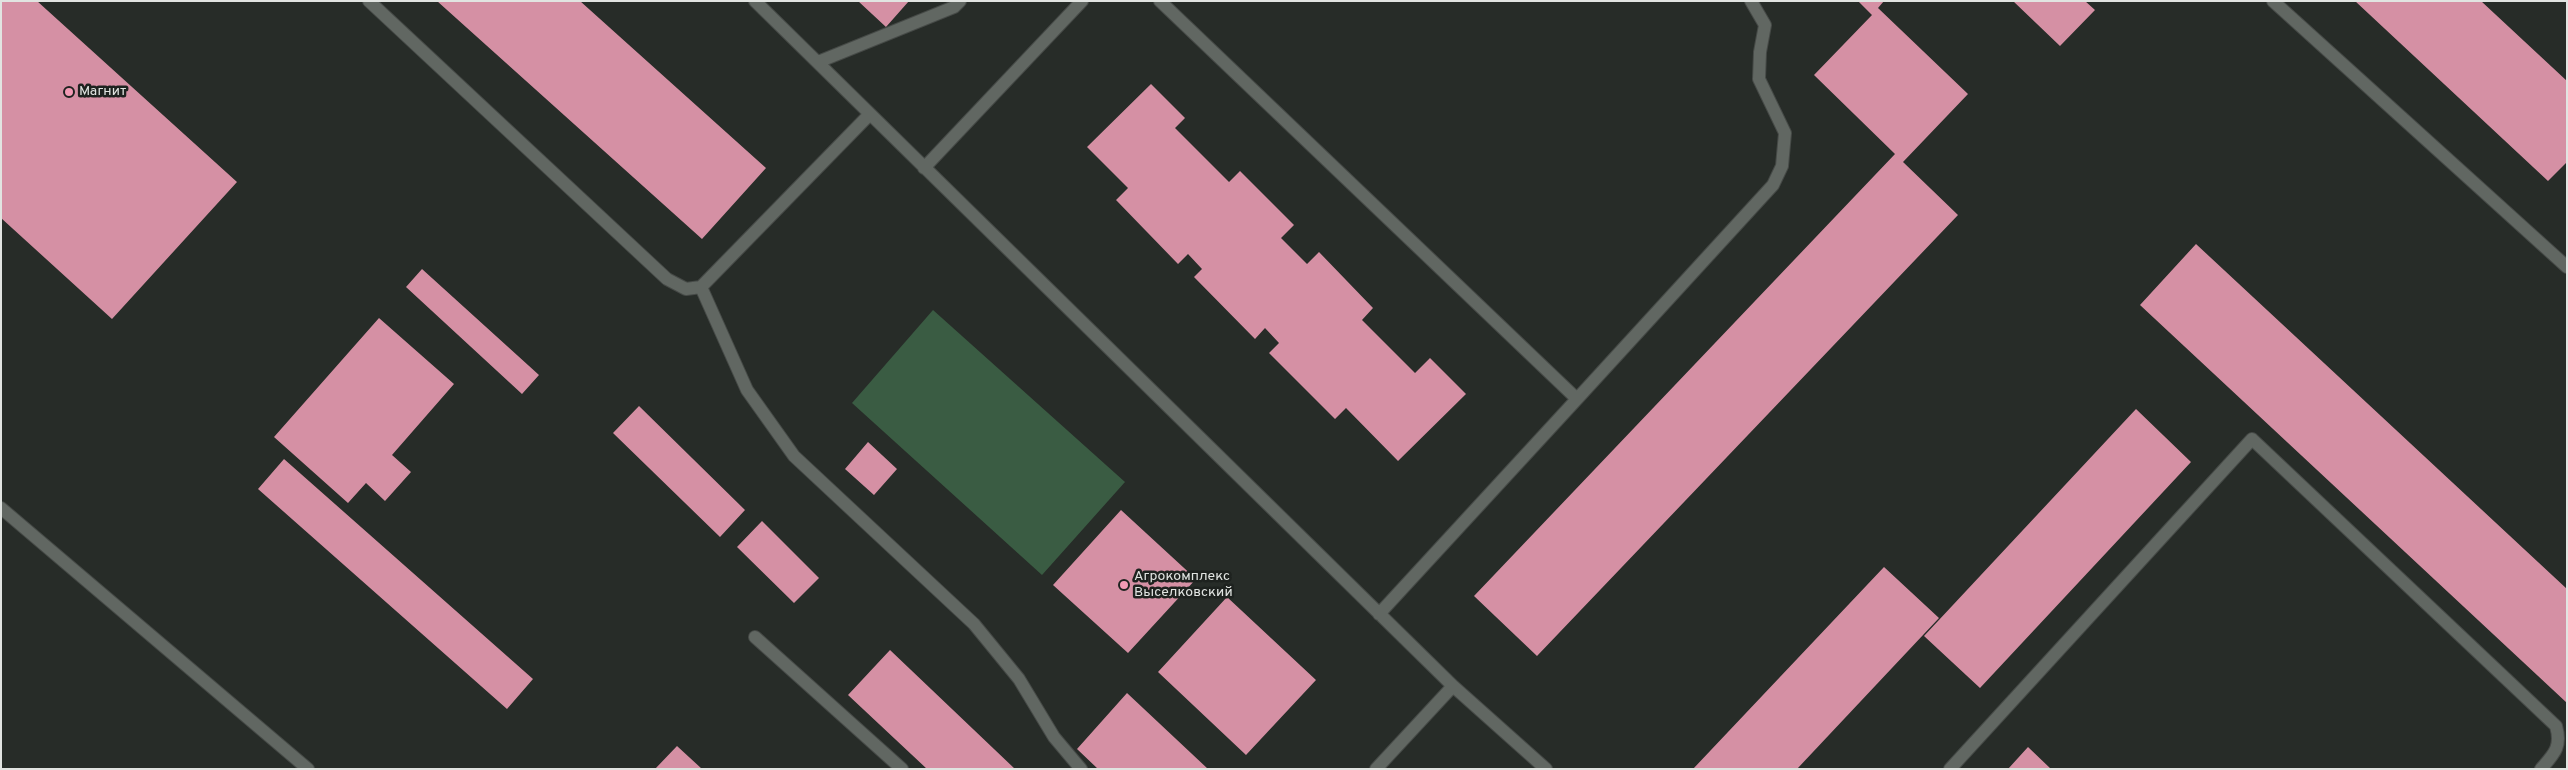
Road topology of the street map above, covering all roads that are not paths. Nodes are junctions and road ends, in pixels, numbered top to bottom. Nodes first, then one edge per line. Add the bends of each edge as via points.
1 (369, 1) edge
2 (755, 1) edge
3 (960, 1) edge
4 (1082, 1) edge
5 (1160, 1) edge
6 (1751, 1) edge
7 (2273, 1) edge
8 (818, 62) junction
9 (869, 115) junction
10 (924, 168) junction
11 (2567, 267) edge
12 (701, 287) junction
13 (1577, 399) junction
14 (1, 508) edge
15 (1379, 614) junction
16 (754, 637) dead end
17 (1454, 686) junction
18 (308, 769) edge
19 (902, 769) edge
20 (1081, 769) edge
21 (1376, 769) edge
22 (1546, 769) edge
23 (1950, 769) edge
24 (2541, 769) edge

1 - 12 street via 667,279 686,289
2 - 8 street
3 - 8 street via 954,7
4 - 10 street
5 - 13 street
6 - 13 street via 1765,25 1759,79 1785,133 1782,166 1773,185
7 - 11 street
8 - 9 street
9 - 10 street
9 - 12 street
10 - 15 street
12 - 20 street via 747,390 794,456 974,624 1019,679 1054,737
13 - 15 street
14 - 18 street
15 - 17 street
16 - 19 street
17 - 21 street
17 - 22 street
23 - 24 street via 2252,439 2556,726 2560,740 2554,754

